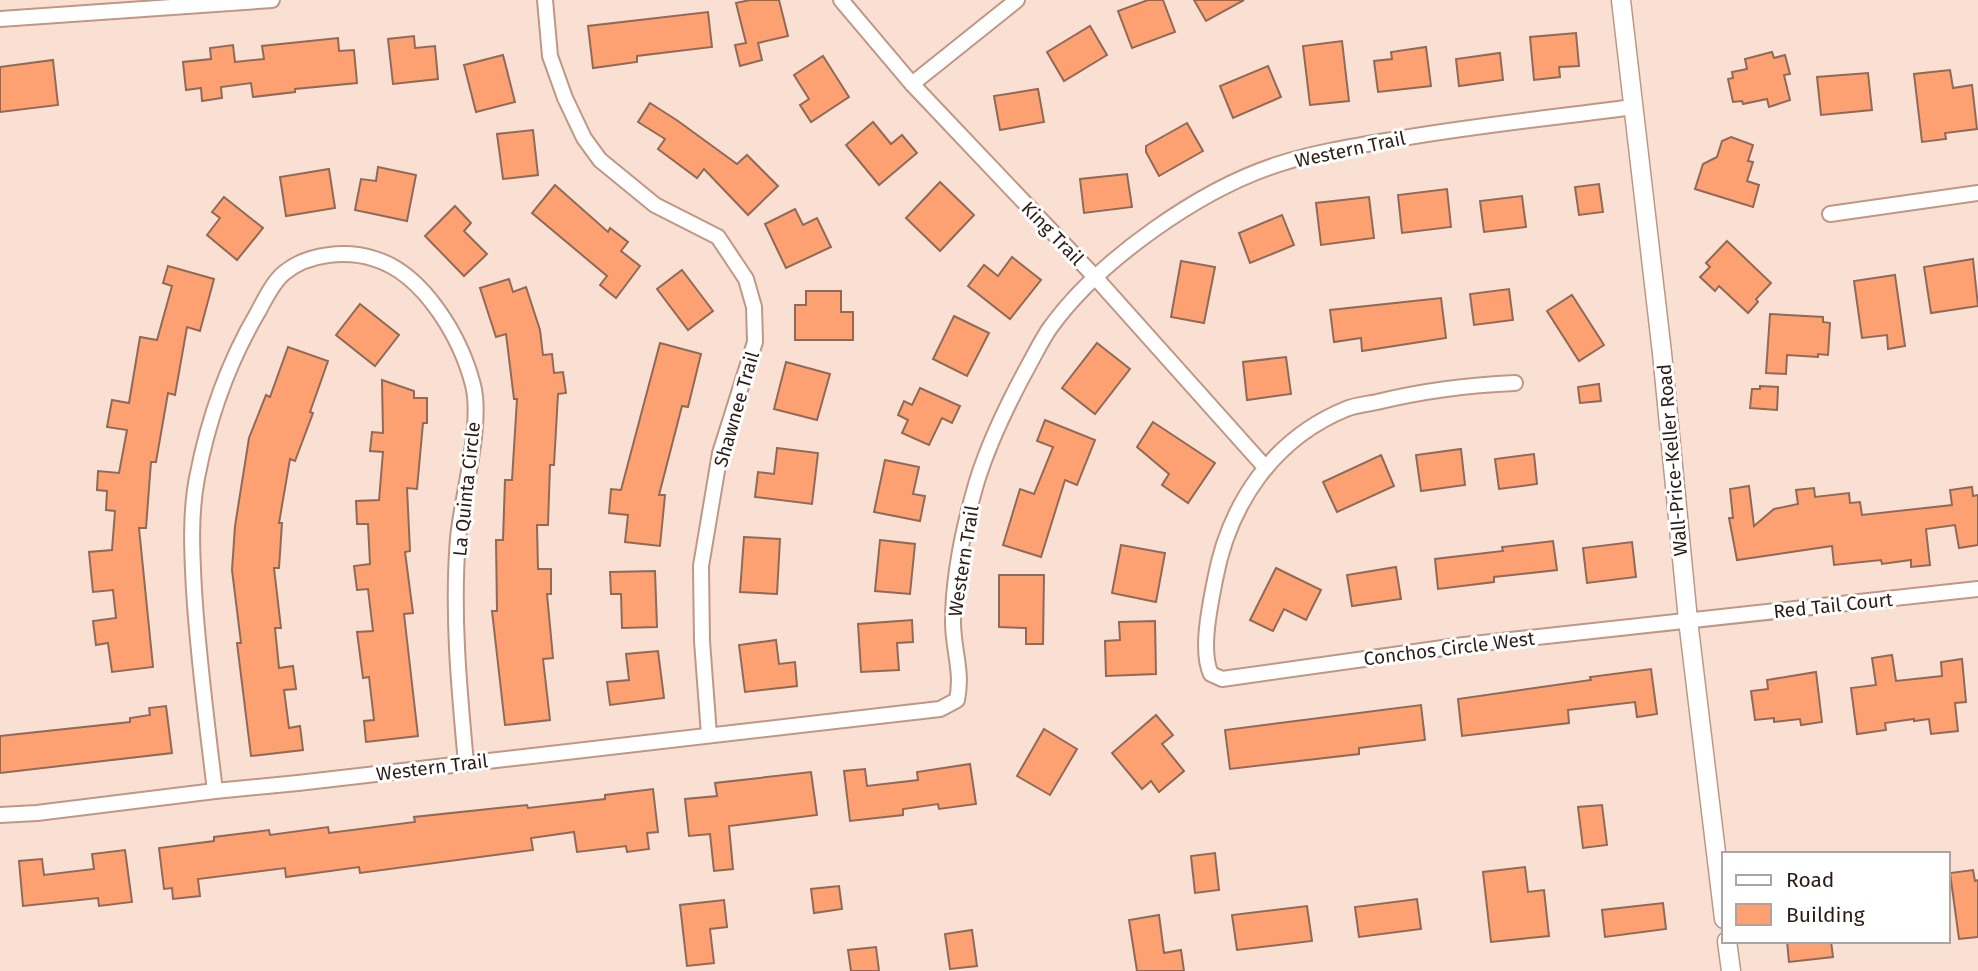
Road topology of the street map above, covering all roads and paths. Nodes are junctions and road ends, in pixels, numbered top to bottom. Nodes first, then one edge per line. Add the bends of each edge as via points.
1 (272, 0) edge
2 (545, 0) edge
3 (841, 0) edge
4 (1017, 0) edge
5 (1621, 0) edge
6 (0, 19) edge
7 (912, 84) junction
8 (1634, 107) junction
9 (1978, 193) edge
10 (1830, 214) dead end
11 (1095, 277) junction
12 (1515, 383) dead end
13 (1264, 466) junction
14 (1978, 589) edge
15 (1688, 620) junction
16 (709, 735) junction
17 (466, 763) junction
18 (215, 791) junction
19 (0, 815) edge
20 (1722, 902) edge
21 (1727, 943) edge
22 (1731, 971) edge

1 - 6 street
2 - 16 street, Shawnee Trail via 550,56 583,138 600,160 655,205 718,237 746,279 754,307 755,342 720,453 701,566
3 - 7 street, King Trail
4 - 7 street
5 - 8 street, Wall-Price-Keller Road
7 - 11 street, King Trail
8 - 11 street, Western Trail via 1428,134 1278,164 1199,201
8 - 15 street, Wall-Price-Keller Road
9 - 10 street
11 - 13 street, King Trail
11 - 16 street, Western Trail via 1049,328 1010,398 977,480 954,602 961,681 957,700 940,709
12 - 13 street via 1406,394 1346,409 1296,436
13 - 15 street, Conchos Circle West via 1234,516 1219,559 1206,663 1211,674 1222,679
14 - 15 street, Red Tail Court
15 - 20 street, Wall-Price-Keller Road
16 - 17 street, Western Trail
17 - 18 street, Western Trail
17 - 18 street, La Quinta Circle via 456,654 458,539 475,428 474,387 450,329 436,306 409,279 379,260 355,254 326,256 283,273 242,338 215,406 196,480 192,545 197,640
18 - 19 street, Western Trail
21 - 22 street

